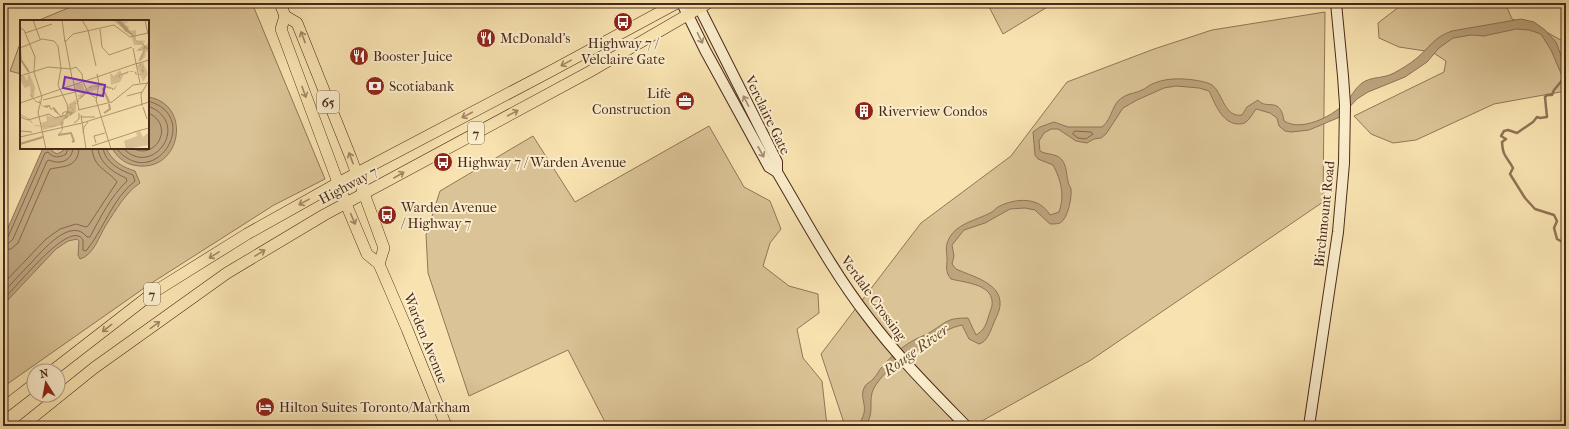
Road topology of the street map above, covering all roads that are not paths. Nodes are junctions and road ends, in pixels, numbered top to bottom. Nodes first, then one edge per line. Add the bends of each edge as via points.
1 (280, 3) edge
2 (677, 3) edge
3 (682, 3) edge
4 (1336, 3) edge
5 (702, 5) edge
6 (688, 14) junction
7 (285, 16) junction
8 (777, 172) junction
9 (357, 174) junction
10 (338, 183) junction
11 (365, 194) junction
12 (346, 204) junction
13 (379, 264) junction
14 (62, 363) edge
15 (26, 390) edge
16 (3, 408) edge
17 (446, 425) edge
18 (22, 426) edge
19 (966, 426) edge
20 (1309, 426) edge

1 - 7 main road, Warden Avenue / 65
2 -> 9 main road, Highway 7 / 7
3 - 6 main road, Verclaire Gate
4 - 20 main road, Birchmount Road via 1345,105 1344,163 1338,232
5 - 6 main road, Highway 7 / 7
8 -> 5 main road, Verclaire Gate via 778,162
6 -> 8 main road, Verclaire Gate via 769,167
11 -> 6 main road, Highway 7 / 7 via 589,72
9 -> 7 main road, Warden Avenue / 65 via 297,22
7 -> 10 main road, Warden Avenue / 65 via 281,30
8 - 19 main road, Verdale Crossing via 814,236 867,317 906,364
9 - 10 main road, Highway 7 / 7
9 - 11 main road, Warden Avenue / 65
10 - 12 main road, Warden Avenue / 65
10 -> 14 main road, Highway 7 / 7 via 247,234 154,292
11 - 12 main road, Highway 7 / 7
11 - 13 main road, Warden Avenue / 65 via 384,248
12 -> 13 main road, Warden Avenue / 65 via 367,254
18 -> 12 main road, Highway 7 / 7 via 94,368 227,274
13 - 17 main road, Warden Avenue / 65
15 - 16 main road

